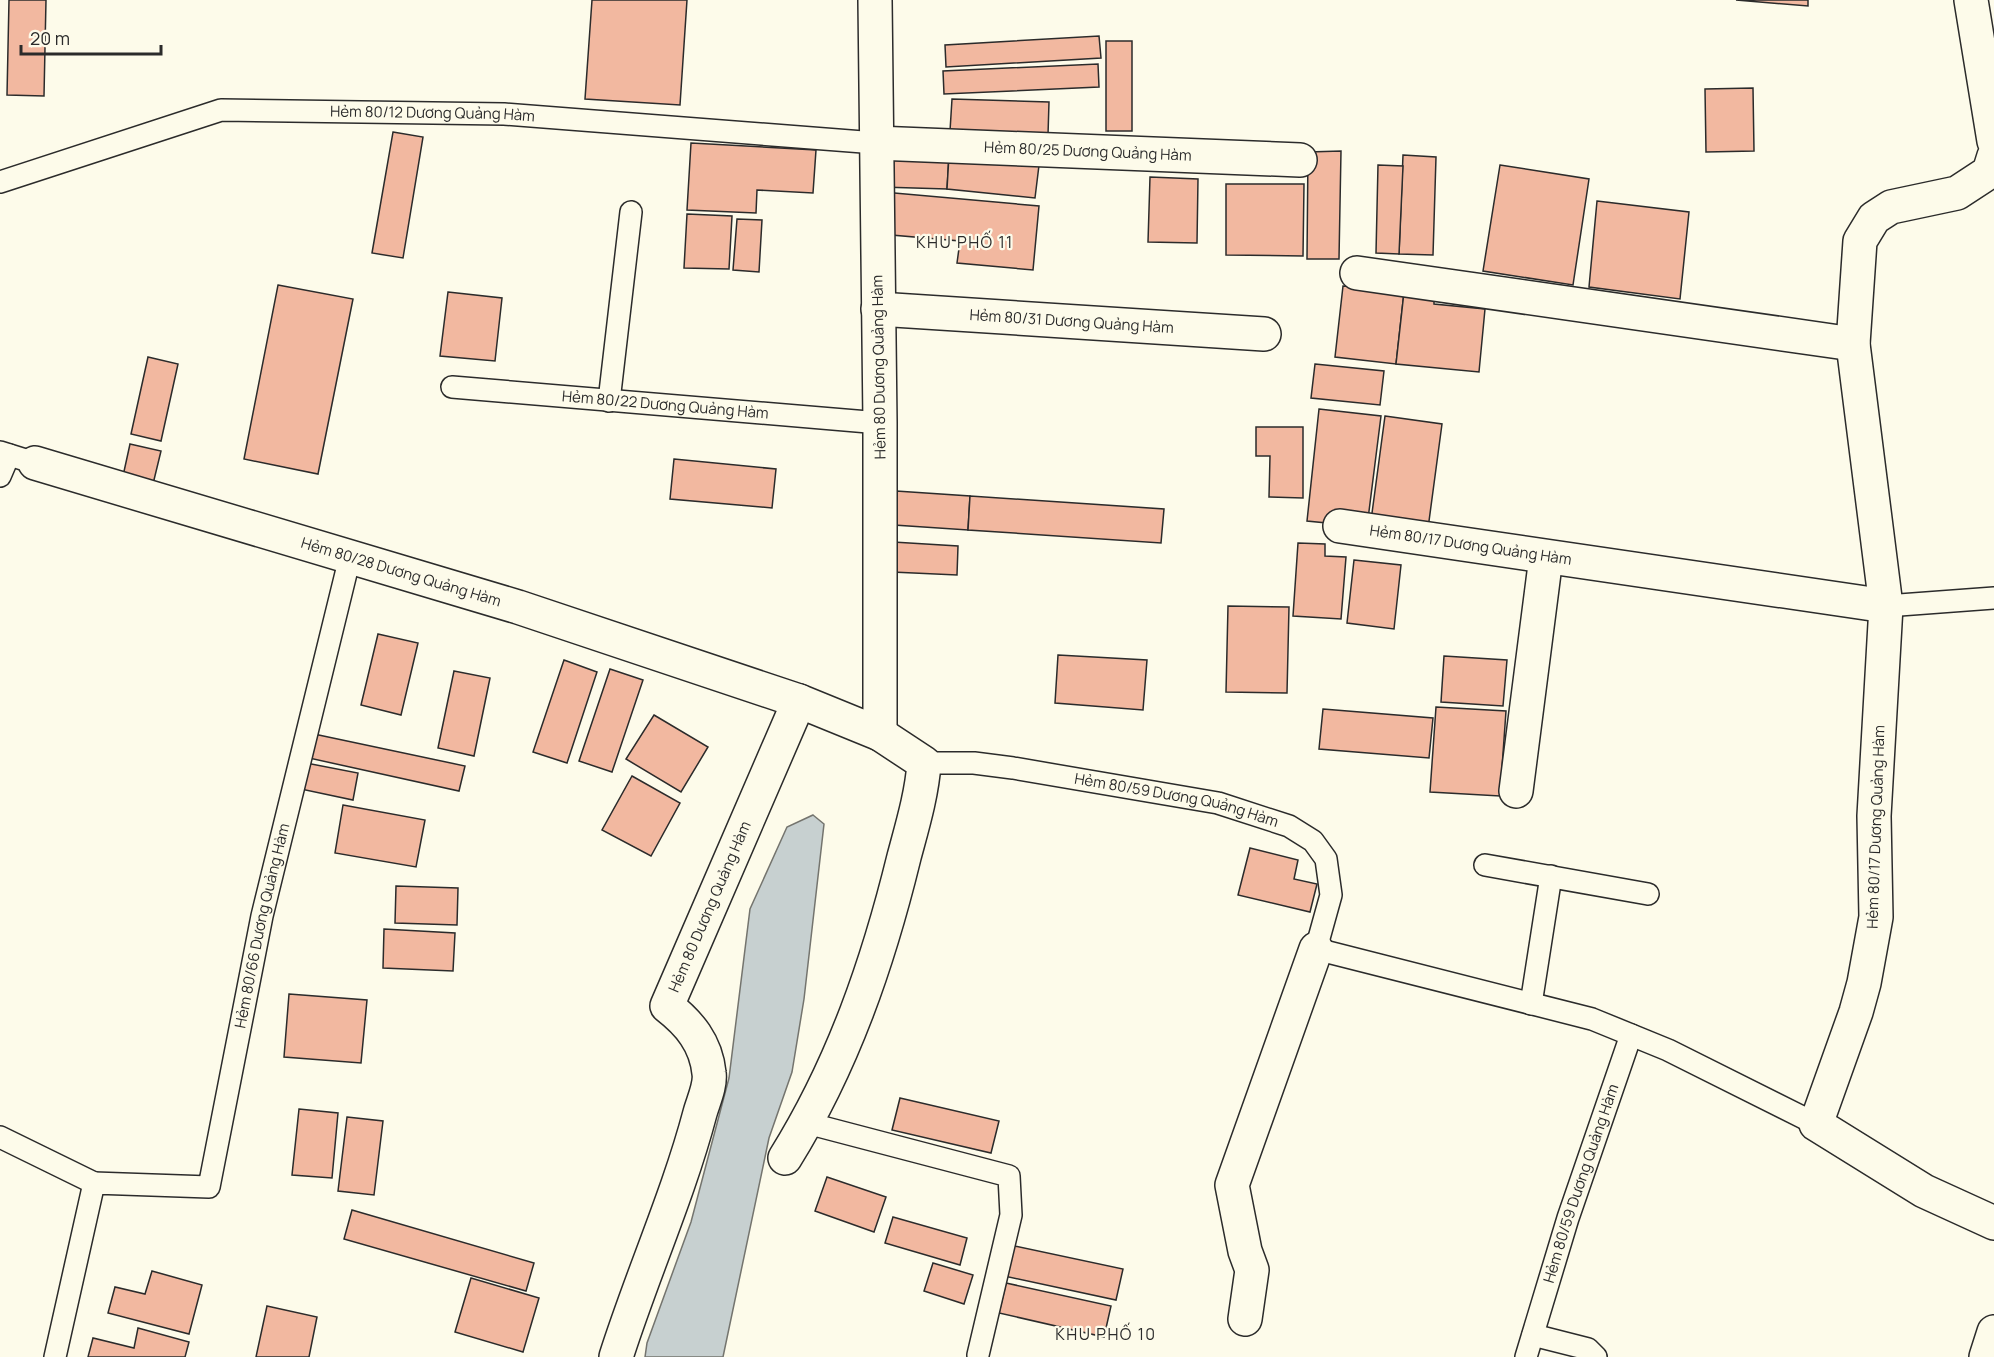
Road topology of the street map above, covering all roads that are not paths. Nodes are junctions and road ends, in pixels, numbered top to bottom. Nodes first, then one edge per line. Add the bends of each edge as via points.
1 (875, 0) edge
2 (1971, 0) edge
3 (1994, 141) edge
4 (876, 144) junction
5 (1994, 156) edge
6 (1300, 160) dead end
7 (0, 182) edge
8 (631, 212) dead end
9 (1357, 273) dead end
10 (878, 309) junction
11 (1264, 334) dead end
12 (1853, 344) junction
13 (452, 387) dead end
14 (609, 400) junction
15 (880, 423) junction
16 (15, 456) edge
17 (0, 476) edge
18 (1340, 526) dead end
19 (350, 556) junction
20 (1546, 557) junction
21 (1994, 598) edge
22 (1886, 606) junction
23 (799, 701) junction
24 (880, 734) junction
25 (924, 763) junction
26 (1516, 791) dead end
27 (1485, 865) dead end
28 (1551, 876) junction
29 (1648, 894) dead end
30 (1316, 949) junction
31 (1531, 1004) junction
32 (1631, 1035) junction
33 (807, 1123) junction
34 (1816, 1124) junction
35 (0, 1137) edge
36 (785, 1158) dead end
37 (94, 1183) junction
38 (1994, 1223) edge
39 (1245, 1319) dead end
40 (1994, 1332) edge
41 (1533, 1335) junction
42 (978, 1355) dead end
43 (55, 1357) edge
44 (616, 1357) edge
45 (1526, 1357) edge
46 (1596, 1357) edge
47 (1986, 1357) edge

1 - 4 street, Hẻm 80 Dương Quảng Hàm
2 - 3 street
4 - 6 street, Hẻm 80/25 Dương Quảng Hàm
4 - 7 lane, Hẻm 80/12 Dương Quảng Hàm via 504,114 221,110
4 - 10 street, Hẻm 80 Dương Quảng Hàm
5 - 12 street, Hẻm 80/17 Dương Quảng Hàm via 1989,172 1957,193 1891,207 1874,218 1860,241
8 - 14 lane
9 - 12 street
10 - 11 street, Hẻm 80/31 Dương Quảng Hàm
10 - 15 street, Hẻm 80 Dương Quảng Hàm
12 - 22 street, Hẻm 80/17 Dương Quảng Hàm
13 - 14 lane, Hẻm 80/22 Dương Quảng Hàm
14 - 15 lane, Hẻm 80/22 Dương Quảng Hàm
15 - 24 street, Hẻm 80 Dương Quảng Hàm
16 - 17 lane
16 - 19 street, Hẻm 80/28 Dương Quảng Hàm
18 - 20 street, Hẻm 80/17 Dương Quảng Hàm
19 - 23 street, Hẻm 80/28 Dương Quảng Hàm via 518,607
19 - 37 lane, Hẻm 80/66 Dương Quảng Hàm via 262,916 209,1187
20 - 22 street, Hẻm 80/17 Dương Quảng Hàm
20 - 26 street
21 - 22 lane, Hẻm 80/17 Dương Quảng Hàm
22 - 34 street, Hẻm 80/17 Dương Quảng Hàm via 1874,816 1876,917 1856,1012
23 - 24 street
23 - 44 street, Hẻm 80 Dương Quảng Hàm via 666,1006 687,1022 702,1044 710,1075 690,1150
24 - 25 street
25 - 30 lane, Hẻm 80/59 Dương Quảng Hàm via 1013,768 1218,803 1289,826 1312,841 1326,859 1331,895
25 - 33 street via 890,915 841,1055
27 - 28 lane
28 - 29 lane
28 - 31 lane
30 - 31 lane
30 - 39 street, Hẻm 80/59 Dương Quảng Hàm via 1232,1185 1252,1270
31 - 32 lane via 1592,1019
32 - 34 lane
32 - 41 lane, Hẻm 80/59 Dương Quảng Hàm via 1568,1218
33 - 36 street
33 - 42 lane via 1009,1176 1011,1215
34 - 38 street via 1924,1191
35 - 37 lane, Hẻm 80/66 Dương Quảng Hàm
37 - 43 lane
40 - 47 street
41 - 45 lane, Hẻm 80/59 Dương Quảng Hàm
41 - 46 lane via 1588,1349

